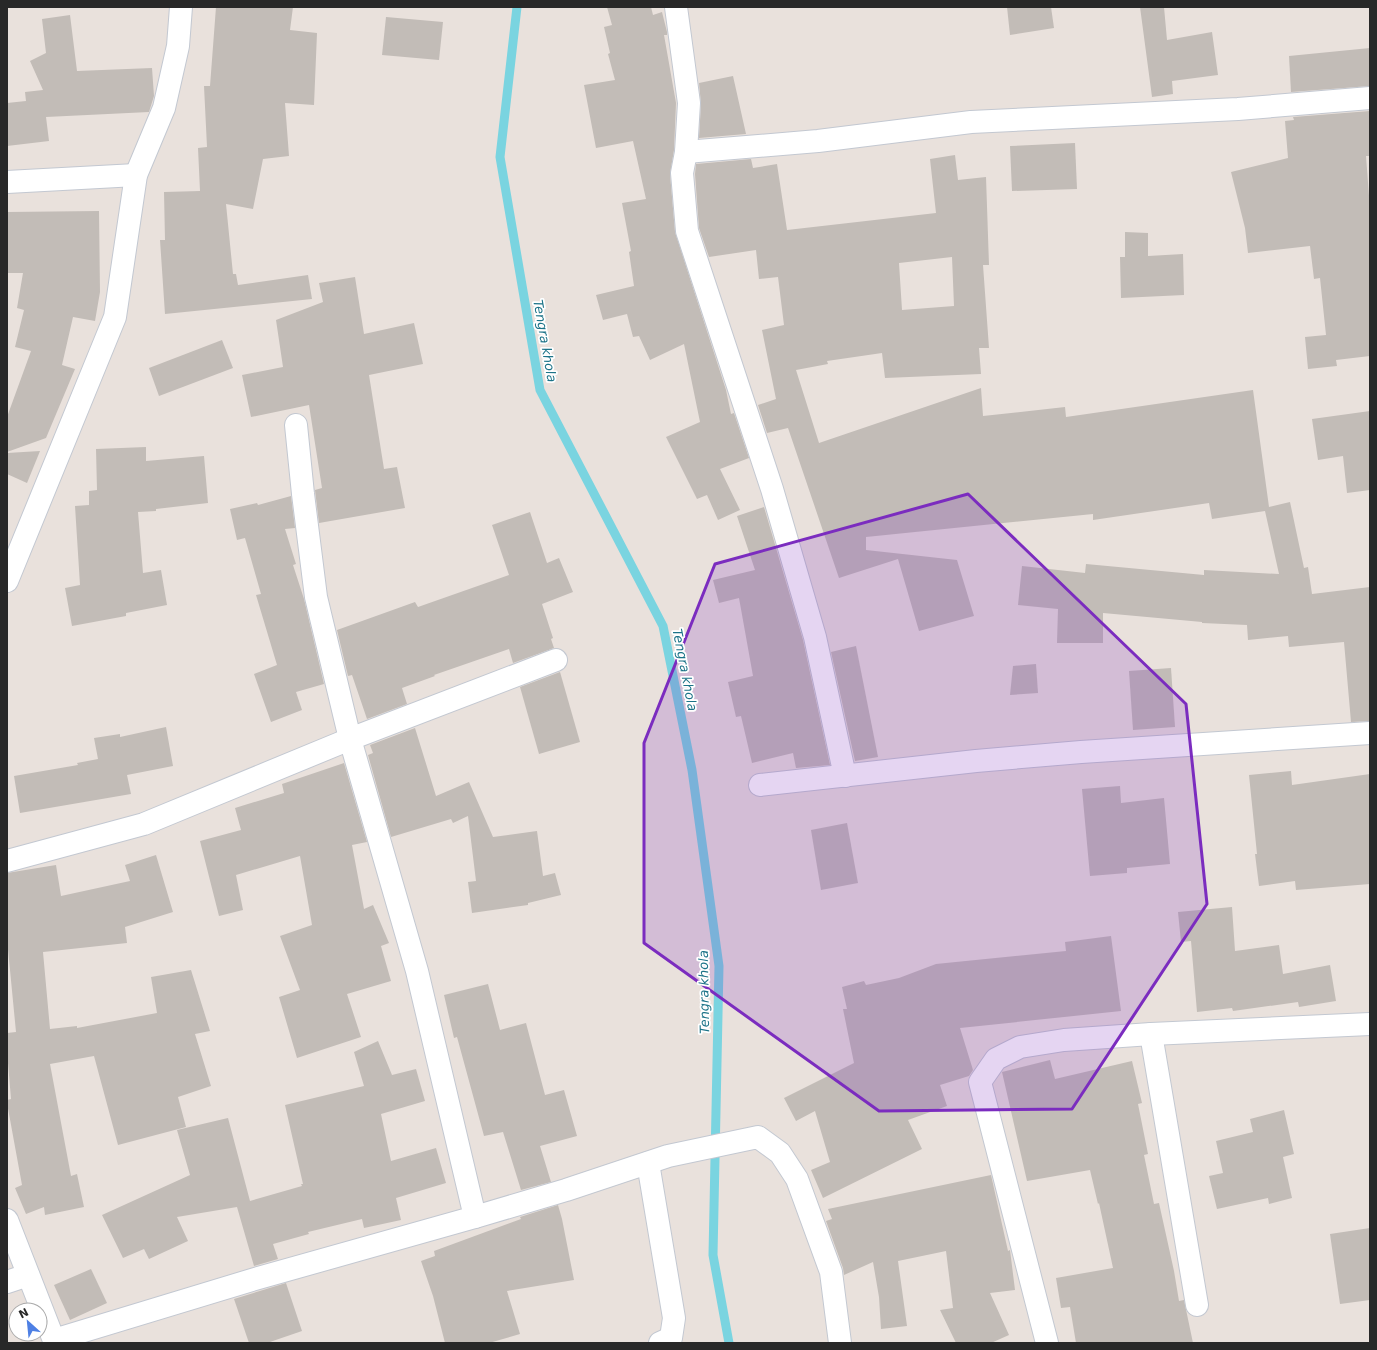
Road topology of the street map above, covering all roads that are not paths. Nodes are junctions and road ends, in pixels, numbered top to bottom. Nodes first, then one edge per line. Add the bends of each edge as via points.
1 (181, 7) edge
2 (676, 7) edge
3 (1370, 98) edge
4 (686, 152) junction
5 (136, 175) junction
6 (7, 182) edge
7 (296, 425) dead end
8 (7, 581) edge
9 (556, 660) dead end
10 (1370, 733) edge
11 (350, 738) junction
12 (844, 776) junction
13 (760, 785) dead end
14 (7, 861) edge
15 (1370, 1024) edge
16 (1151, 1034) junction
17 (658, 1159) junction
18 (475, 1217) junction
19 (7, 1220) edge
20 (28, 1275) junction
21 (7, 1282) edge
22 (1197, 1305) dead end
23 (55, 1341) edge
24 (660, 1343) edge
25 (840, 1343) edge
26 (1047, 1343) edge

1 - 5 street via 178,46 164,108
2 - 4 street via 689,103
3 - 4 street via 1238,109 971,122
4 - 12 street via 682,173 687,231 772,489 813,630
5 - 6 street
5 - 8 street via 115,317
7 - 11 street via 316,597
9 - 11 street
10 - 12 street via 1051,754
11 - 14 street via 144,824
11 - 18 street via 417,971
12 - 13 street
15 - 16 street
16 - 22 street
16 - 26 street via 1064,1040 1020,1047 996,1059 980,1082
17 - 18 street
17 - 24 street via 674,1318 671,1338
17 - 25 street via 758,1138 780,1153 797,1179 831,1272
18 - 23 street via 255,1279
19 - 20 street
20 - 21 street
20 - 23 street

